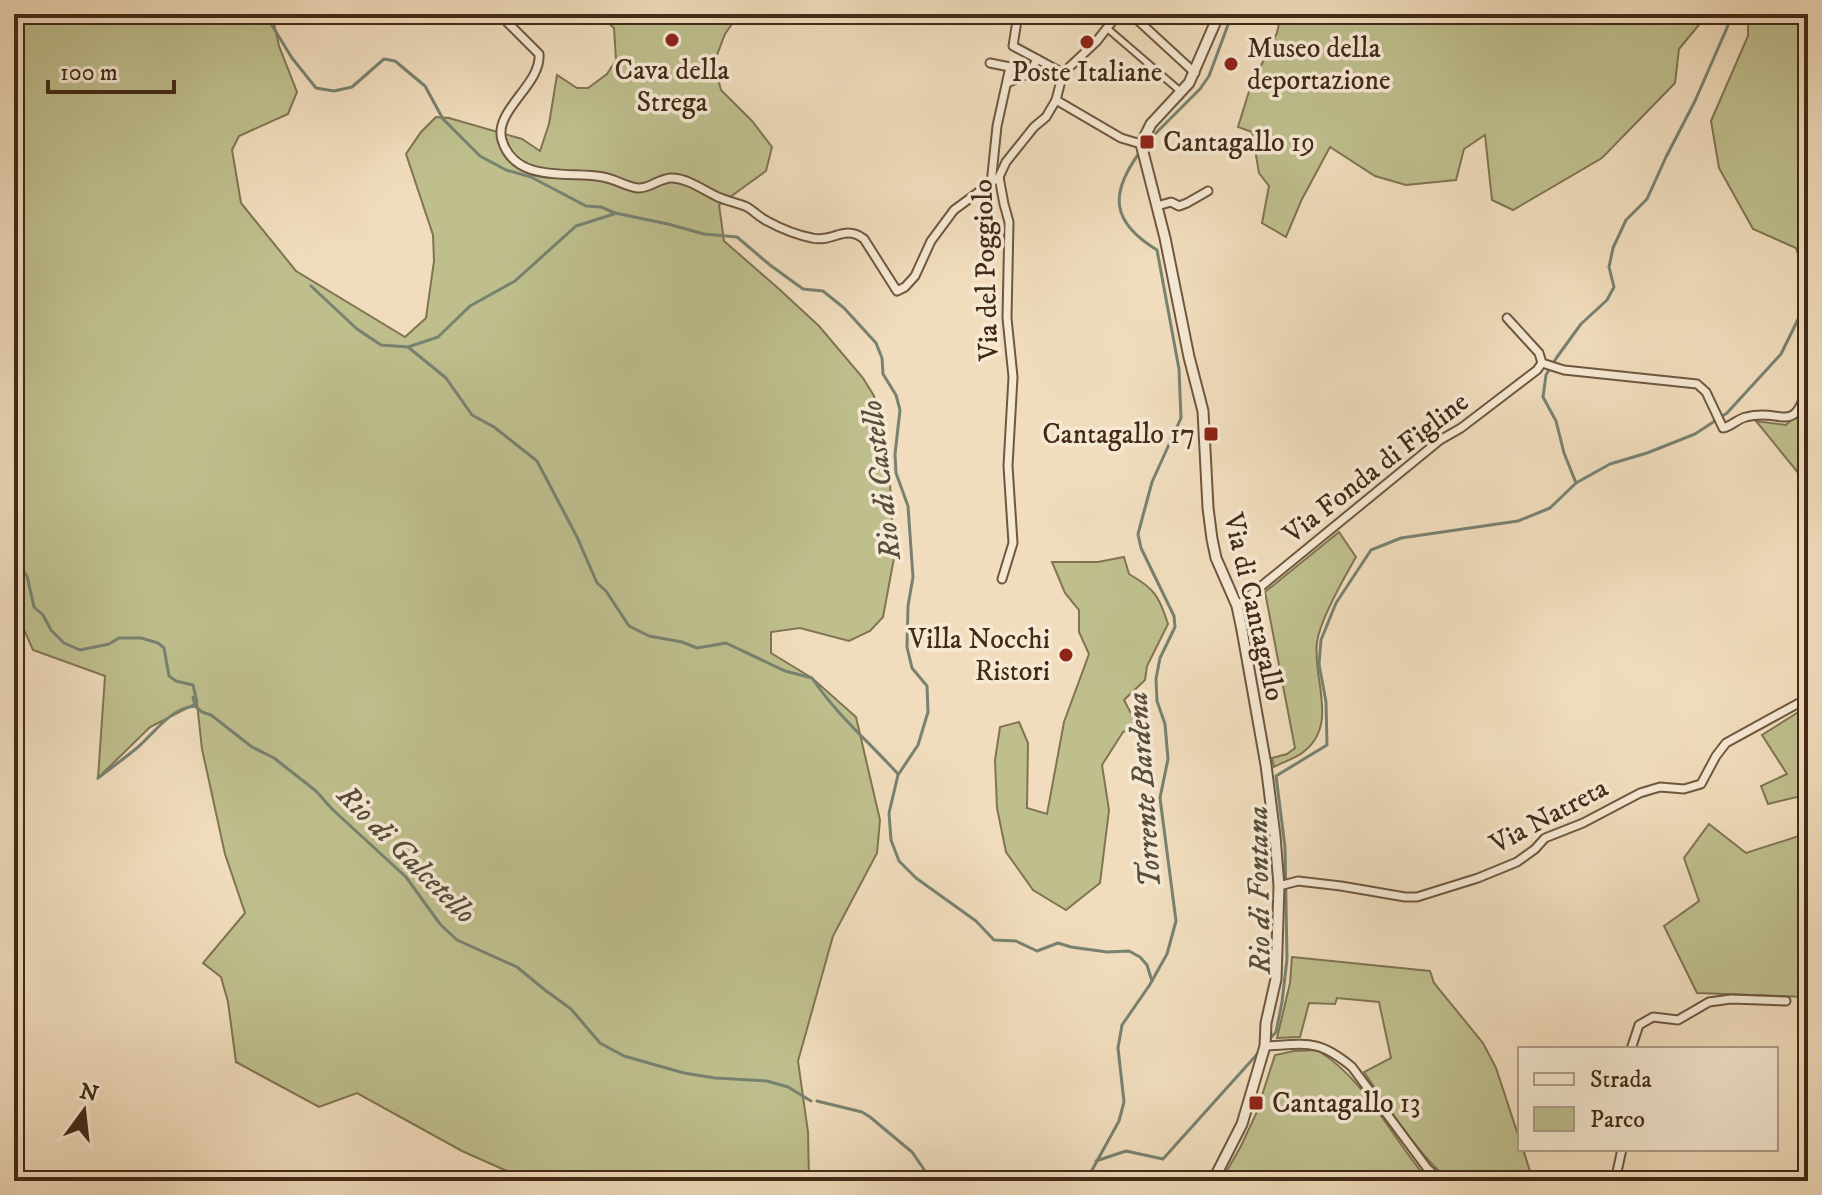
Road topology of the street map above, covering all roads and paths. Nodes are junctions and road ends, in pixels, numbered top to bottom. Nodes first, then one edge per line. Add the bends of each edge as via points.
1 (495, 14) edge
2 (1018, 14) edge
3 (1118, 14) edge
4 (1131, 14) edge
5 (1219, 14) edge
6 (1108, 29) junction
7 (1026, 54) junction
8 (1037, 59) junction
9 (990, 63) dead end
10 (1010, 67) junction
11 (1063, 73) junction
12 (1195, 73) junction
13 (1007, 83) junction
14 (1181, 92) junction
15 (1056, 100) junction
16 (1142, 148) junction
17 (999, 177) junction
18 (991, 184) junction
19 (1208, 191) dead end
20 (1157, 206) junction
21 (1507, 318) dead end
22 (1542, 363) junction
23 (1808, 384) edge
24 (1002, 579) dead end
25 (1237, 606) junction
26 (1808, 698) edge
27 (1279, 886) junction
28 (1786, 1001) dead end
29 (1265, 1041) junction
30 (1632, 1047) edge
31 (1622, 1151) edge
32 (1213, 1181) edge
33 (1441, 1181) edge
34 (1615, 1181) edge

1 - 18 street via 539,54 500,133 507,153 526,168 605,177 639,188 679,179 813,238 857,233 897,291 915,276 931,241 954,210
2 - 7 street via 1013,46
3 - 6 street
4 - 12 street
5 - 12 street
6 - 11 street
6 - 14 street
7 - 8 street
7 - 10 street
8 - 11 street
8 - 13 street via 1030,73
9 - 10 street
10 - 13 street
11 - 15 street
12 - 14 street
13 - 18 street
14 - 16 street via 1151,124
15 - 16 street
15 - 17 street, Via del Poggiolo
16 - 20 street, Via di Cantagallo
17 - 18 street
17 - 24 street, Via del Poggiolo via 1009,222 1007,318 1013,377 1008,466 1013,543
19 - 20 street via 1179,206
20 - 25 street, Via di Cantagallo via 1203,411 1212,539
21 - 22 street
22 - 23 street via 1697,384 1723,428 1743,417 1786,418 1797,412
22 - 25 street, Via Fonda di Figline
25 - 27 street, Via di Cantagallo via 1266,765
26 - 27 street, Via Natreta via 1726,743 1701,784 1640,793 1545,838 1517,862 1478,878 1417,897 1298,881
27 - 29 street, Via di Cantagallo via 1276,979
28 - 30 street via 1731,999 1709,1002 1678,1020 1653,1017 1639,1025
29 - 32 street, Via di Cantagallo via 1239,1130
29 - 33 street via 1324,1047 1336,1054 1352,1067
31 - 34 street

